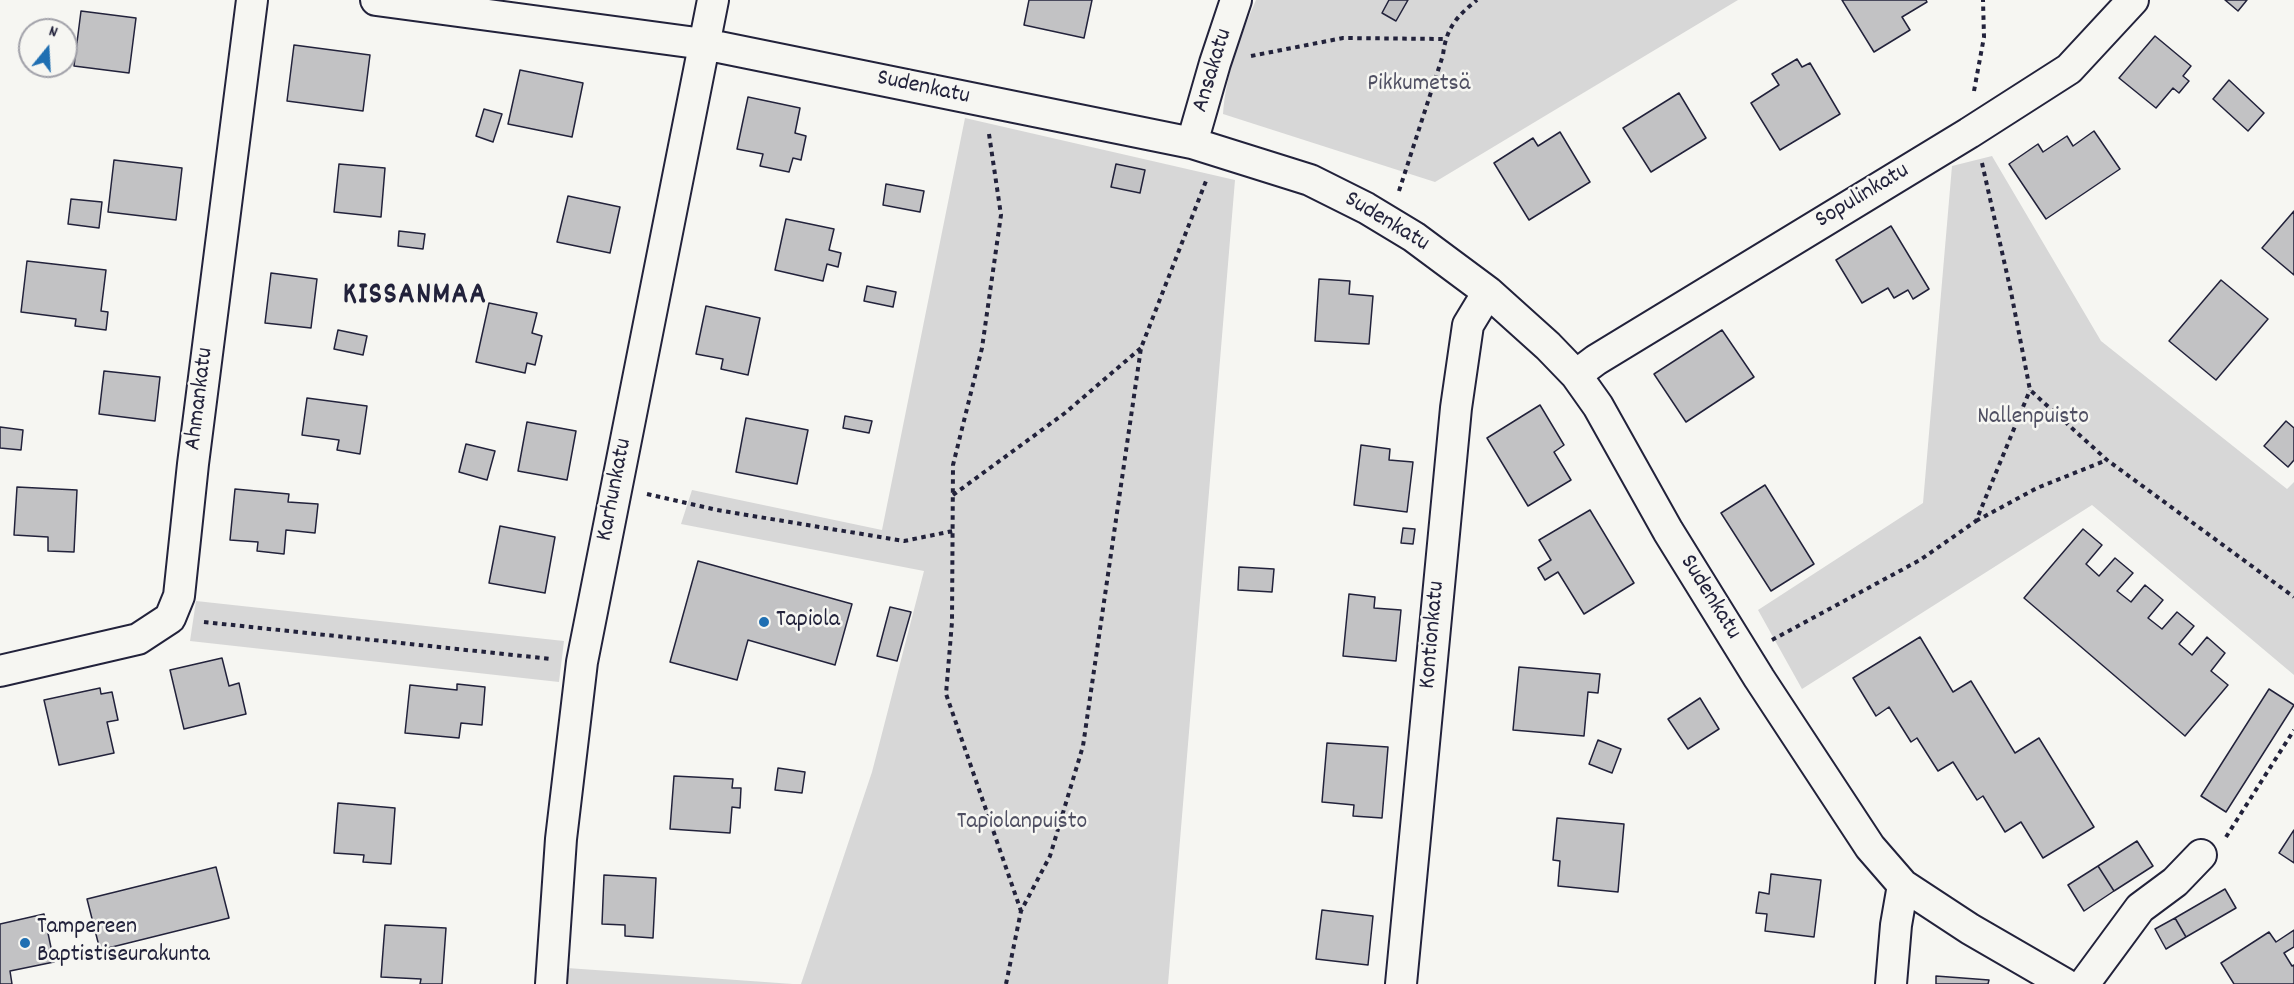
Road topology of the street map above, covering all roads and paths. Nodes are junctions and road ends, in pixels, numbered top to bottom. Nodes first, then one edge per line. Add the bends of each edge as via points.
1 (252, 0) edge
2 (376, 0) edge
3 (713, 0) edge
4 (1236, 0) edge
5 (1477, 0) edge
6 (1983, 0) edge
7 (2133, 0) edge
8 (1444, 39) junction
9 (704, 44) junction
10 (1215, 63) junction
11 (984, 101) junction
12 (1974, 129) junction
13 (1205, 146) junction
14 (1398, 194) dead end
15 (1488, 292) junction
16 (1141, 348) junction
17 (1576, 375) junction
18 (2030, 390) junction
19 (2107, 460) junction
20 (617, 487) junction
21 (952, 496) junction
22 (1976, 520) junction
23 (953, 531) junction
24 (2294, 597) edge
25 (170, 618) junction
26 (1765, 644) dead end
27 (582, 662) junction
28 (0, 671) edge
29 (2294, 730) edge
30 (2201, 855) joint
31 (1903, 885) junction
32 (1021, 911) junction
33 (551, 984) edge
34 (1006, 984) edge
35 (1401, 984) edge
36 (1891, 984) edge
37 (2065, 984) edge
38 (2084, 984) edge

1 - 25 street, Ahmankatu via 179,596
2 - 9 street, Sudenkatu
3 - 9 street, Karhunkatu
4 - 10 street, Ansakatu
5 - 8 path via 1458,15
6 - 12 path via 1984,37 1971,104
7 - 12 street, Sopulinkatu via 2069,69
8 - 10 path via 1342,38
8 - 14 path via 1443,55
9 - 11 street, Sudenkatu
9 - 20 street, Karhunkatu
10 - 13 street, Ansakatu
11 - 13 street, Sudenkatu
11 - 21 path via 1001,215 982,348 953,465
12 - 17 street, Sopulinkatu
12 - 18 path
13 - 15 street, Sudenkatu via 1310,180 1366,208 1414,237
13 - 16 path
15 - 17 street, Sudenkatu
15 - 35 street, Kontionkatu via 1468,325 1456,408
16 - 21 path via 1065,413
16 - 32 path via 1083,746 1050,856
17 - 31 street, Sudenkatu via 1759,678 1870,847
18 - 19 path
18 - 22 path
19 - 22 path via 2037,488
19 - 24 path
20 - 23 path via 717,510 904,541
20 - 27 street, Karhunkatu
21 - 23 path
22 - 26 path via 1920,560
23 - 32 path via 946,693
25 - 27 path
25 - 28 street via 138,639
27 - 33 street, Karhunkatu via 561,839
29 - 30 path via 2227,836
30 - 38 street via 2175,882 2140,908
31 - 36 street
31 - 37 street, Sudenkatu
32 - 34 path

